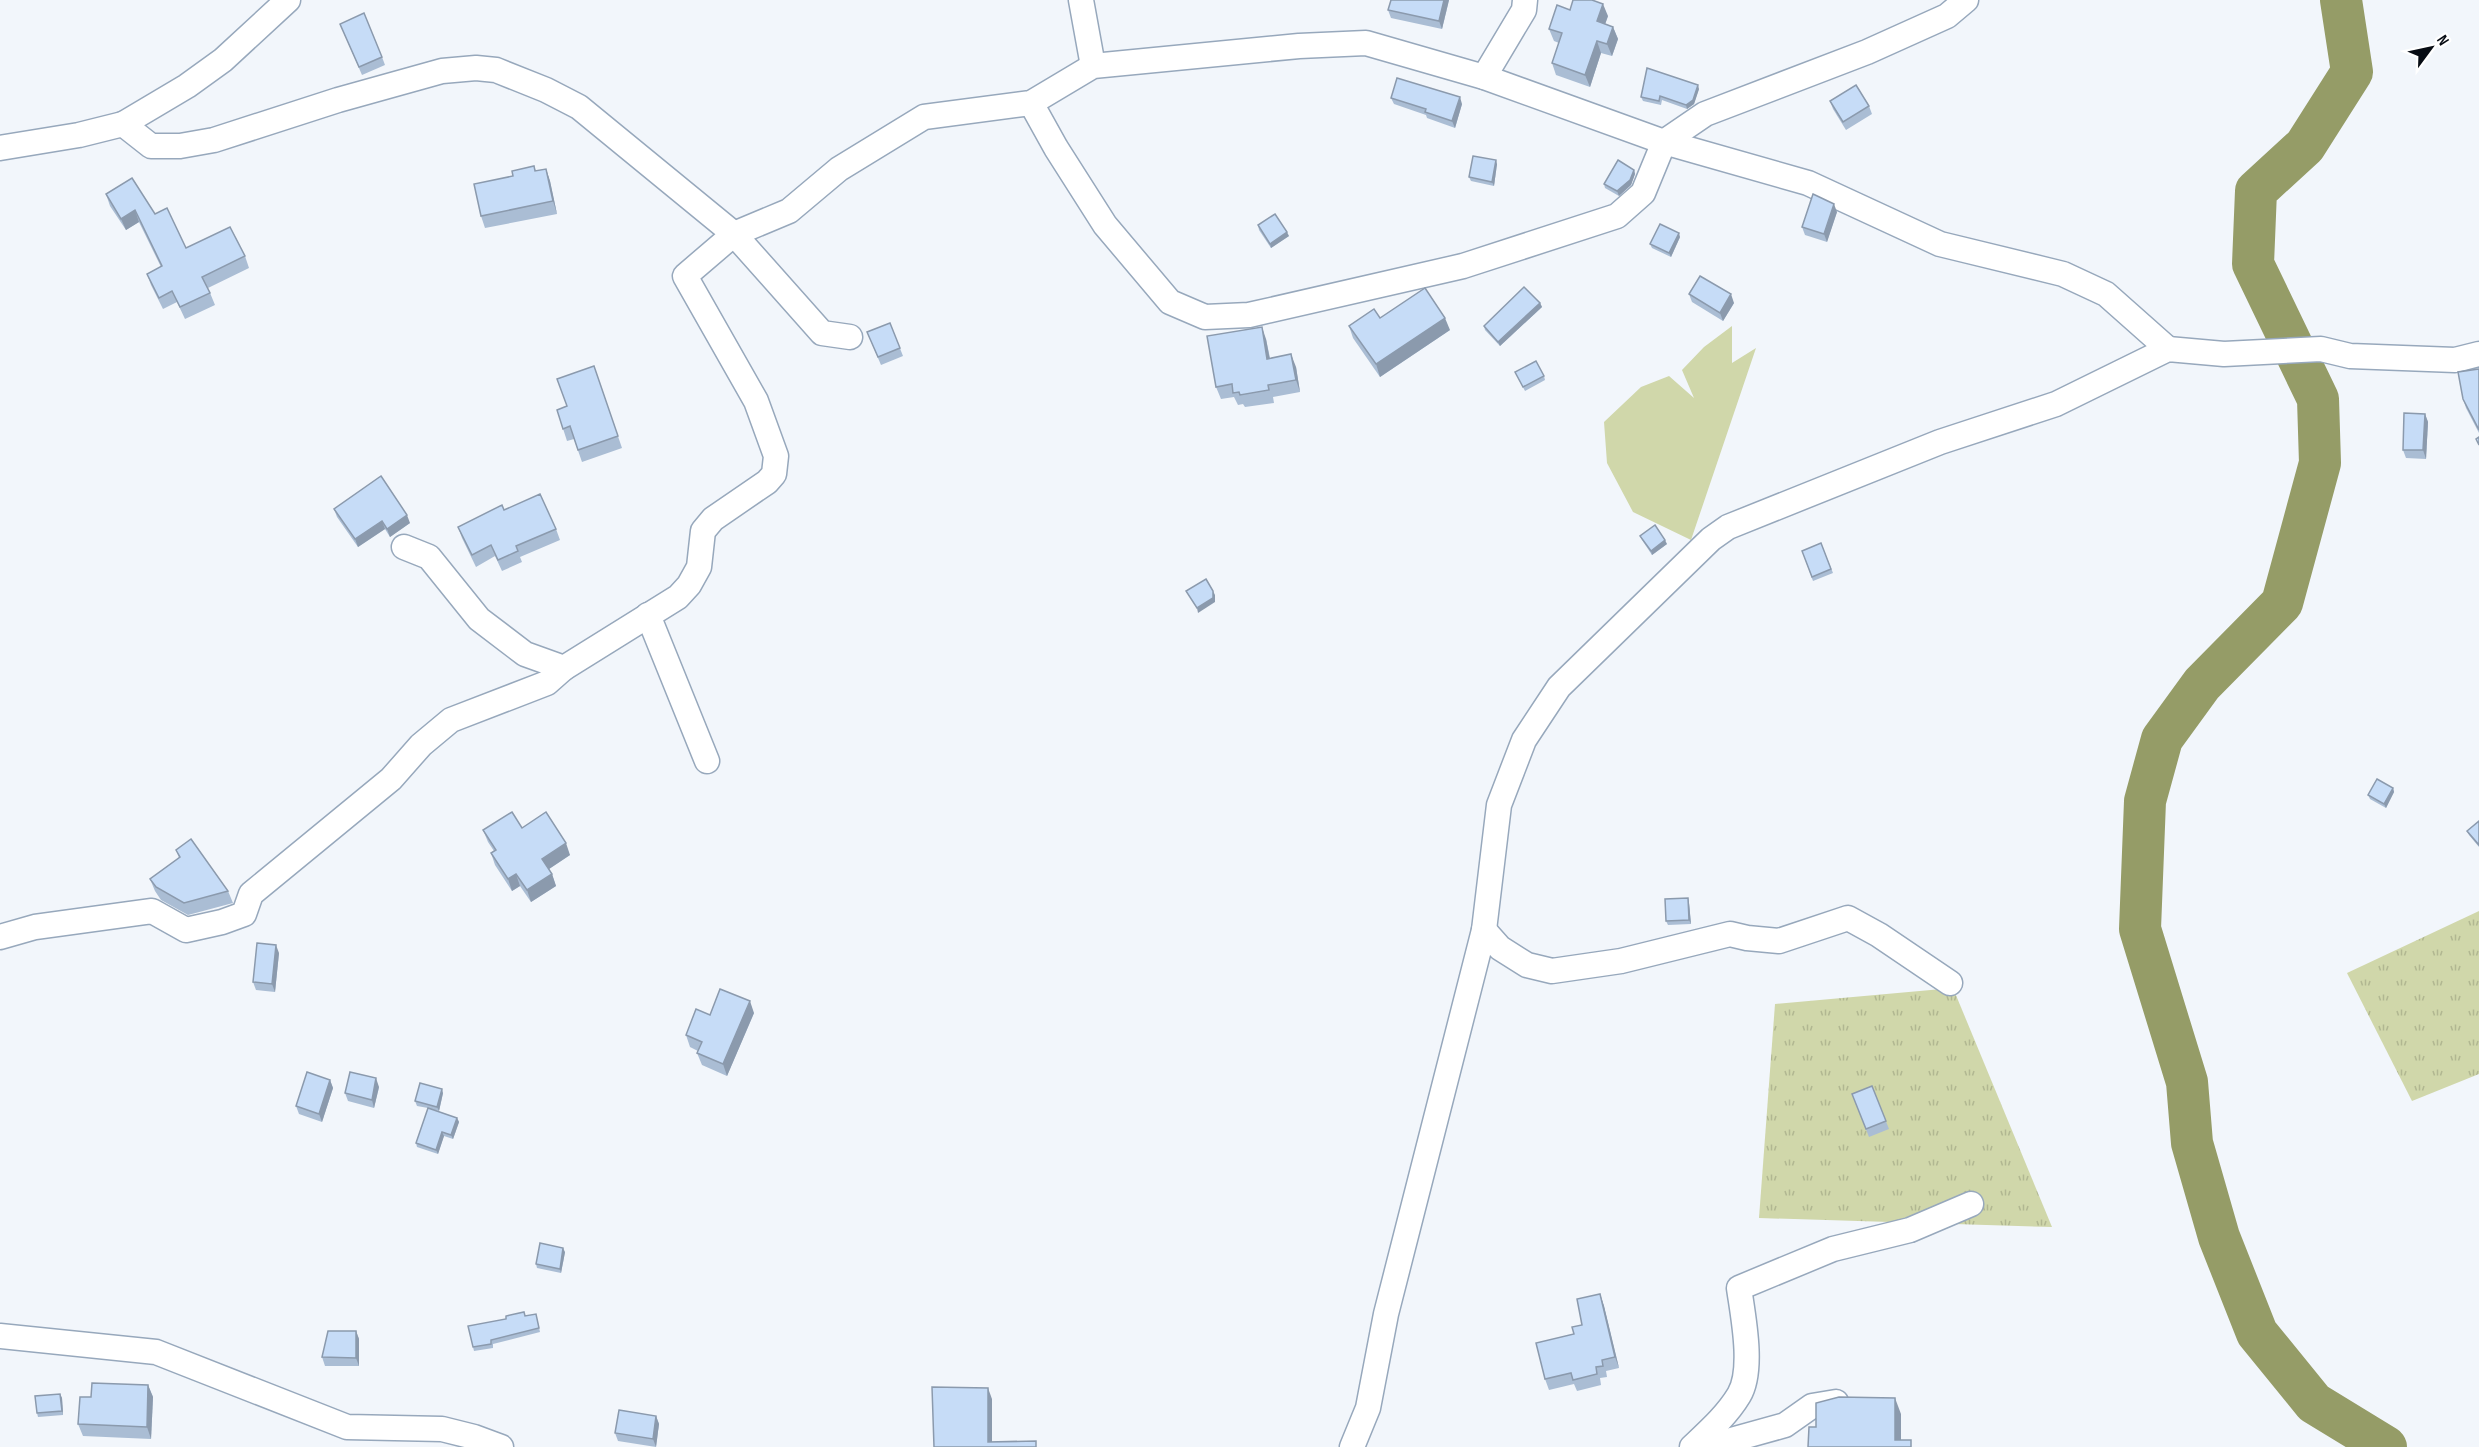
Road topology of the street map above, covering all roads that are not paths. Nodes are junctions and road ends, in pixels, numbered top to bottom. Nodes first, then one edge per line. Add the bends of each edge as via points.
1 (288, 0) edge
2 (1081, 0) edge
3 (1525, 0) edge
4 (1966, 0) edge
5 (1093, 66) junction
6 (1484, 76) junction
7 (1031, 103) junction
8 (123, 124) junction
9 (1664, 142) junction
10 (0, 148) edge
11 (734, 234) junction
12 (850, 338) dead end
13 (2168, 349) junction
14 (2479, 354) edge
15 (404, 547) dead end
16 (648, 615) junction
17 (564, 668) junction
18 (706, 761) dead end
19 (1484, 930) junction
20 (0, 937) edge
21 (1950, 983) dead end
22 (1971, 1204) dead end
23 (0, 1336) edge
24 (1836, 1402) edge
25 (501, 1447) edge
26 (1352, 1447) edge
27 (1692, 1447) edge
28 (1706, 1447) edge

1 - 8 street via 223,60
2 - 5 street
3 - 6 street via 1524,10
4 - 9 street via 1947,16 1867,52 1705,114
5 - 6 street via 1366,43
5 - 7 street
6 - 9 street
7 - 9 street via 1105,225 1170,302 1205,316 1250,315 1463,266 1617,216 1643,193
7 - 11 street via 924,117 839,169 789,211
8 - 10 street
8 - 11 street via 151,146 180,146 214,140 442,71 496,70 579,107
9 - 13 street via 1808,183 1940,244 2062,274 2106,294
11 - 12 street via 822,333
11 - 16 street via 685,276 756,401 776,456 774,474 713,519 703,531 699,567 689,585 678,597
13 - 14 street via 2224,354 2321,349 2350,356 2455,360
13 - 19 street via 2056,404 1940,442 1728,527 1711,539 1559,687 1524,740 1499,805
15 - 17 street via 429,556 478,619 525,654
16 - 17 street
16 - 18 street
17 - 20 street via 547,683 451,720 421,745 391,780 251,894 244,914 186,930 152,911 35,927
19 - 21 street via 1500,948 1527,965 1552,971 1621,961 1730,934 1779,940 1848,918
19 - 26 street via 1386,1314 1368,1408
22 - 27 street via 1910,1230 1833,1249 1739,1288 1748,1353 1741,1393
23 - 25 street via 156,1352 347,1427 442,1429
24 - 28 street via 1812,1406 1785,1425

